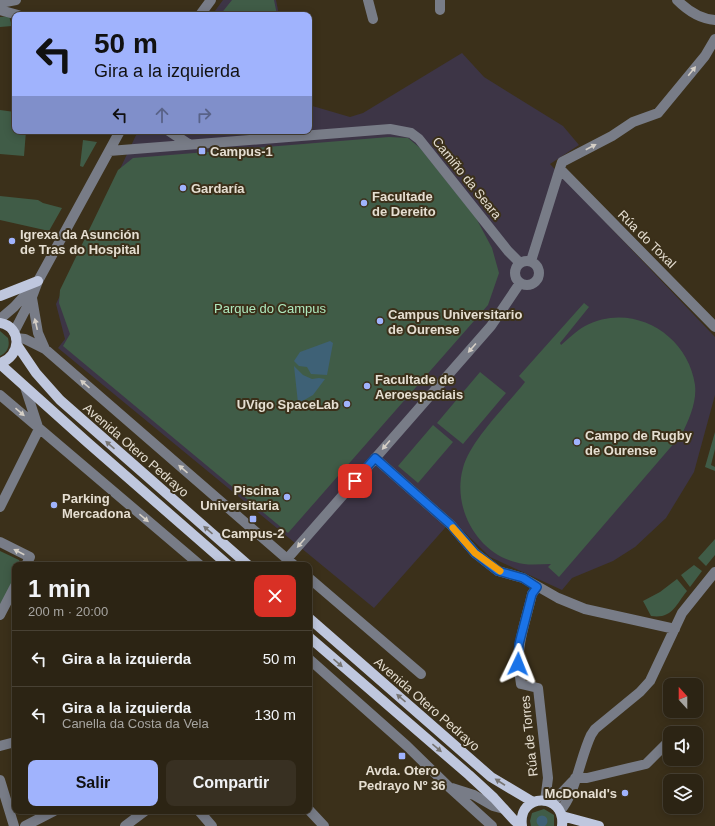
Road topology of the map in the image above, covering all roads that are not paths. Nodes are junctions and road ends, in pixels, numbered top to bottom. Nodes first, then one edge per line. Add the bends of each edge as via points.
1 (16, 0) edge
2 (211, 0) edge
3 (368, 0) edge
4 (677, 0) edge
5 (0, 3) edge
6 (0, 10) edge
7 (202, 12) edge
8 (12, 13) edge
9 (373, 19) dead end
10 (715, 20) edge
11 (715, 39) edge
12 (118, 134) edge
13 (174, 134) edge
14 (190, 145) junction
15 (109, 151) junction
16 (560, 169) junction
17 (526, 262) junction
18 (38, 281) junction
19 (520, 283) junction
20 (0, 296) edge
21 (32, 297) junction
22 (0, 319) edge
23 (0, 323) edge
24 (715, 327) edge
25 (16, 338) junction
26 (45, 350) junction
27 (0, 364) edge
28 (25, 387) junction
29 (0, 395) edge
30 (39, 429) junction
31 (375, 458) junction
32 (4, 491) edge
33 (0, 507) edge
34 (0, 542) edge
35 (28, 562) edge
36 (196, 562) edge
37 (225, 562) edge
38 (245, 562) edge
39 (290, 562) edge
40 (715, 572) edge
41 (312, 581) edge
42 (537, 587) junction
43 (12, 592) edge
44 (0, 616) edge
45 (312, 621) edge
46 (675, 629) junction
47 (312, 640) edge
48 (312, 662) edge
49 (421, 674) dead end
50 (12, 743) edge
51 (0, 746) edge
52 (663, 747) edge
53 (0, 780) edge
54 (574, 780) junction
55 (448, 787) junction
56 (533, 802) junction
57 (548, 802) junction
58 (504, 809) junction
59 (312, 813) edge
60 (48, 814) edge
61 (141, 814) edge
62 (202, 814) edge
63 (561, 818) edge
64 (14, 826) edge
65 (25, 826) edge
66 (125, 826) edge
67 (212, 826) edge
68 (324, 826) edge
69 (492, 826) edge
70 (522, 826) edge
71 (599, 826) edge

1 - 5 street
2 - 7 street
3 - 9 street
4 - 10 street via 705,19
6 - 8 street
16 -> 11 street via 562,162 633,122 658,113 705,56
12 - 15 street
13 - 14 street
14 - 15 street, Camiño da Seara
14 - 17 street, Camiño da Seara via 390,129 410,133 428,148 508,251
15 - 18 street
16 - 17 street
16 - 24 street, Rúa do Toxal
17 - 19 street via 515,273
17 - 19 street via 537,265 539,276 531,284
18 - 20 main road
18 - 21 street
18 - 22 street
19 -> 31 street via 491,326
21 - 25 street
26 -> 21 street via 38,333
23 - 25 main road via 9,327
25 - 26 street via 25,339
25 - 27 main road via 12,357
38 -> 25 main road, Avenida Otero Pedrayo via 60,400 36,373
39 -> 26 street
27 - 28 main road, Avenida Otero Pedrayo
28 - 30 street, Avenida Otero Pedrayo
28 - 37 main road, Avenida Otero Pedrayo
29 -> 30 street
30 - 32 street
30 -> 36 street
31 -> 39 street
31 - 42 street via 451,525 475,553 498,571 523,578
32 - 33 street
35 -> 34 street via 30,557
40 - 46 street via 682,613
41 - 49 street
42 - 46 street via 585,609
42 - 57 street, Rúa de Torres via 532,594 519,644 518,664 522,684 538,688 548,778
43 - 44 street
56 -> 45 main road, Avenida Otero Pedrayo via 491,777
46 - 54 street via 650,681 590,735
47 -> 58 main road, Avenida Otero Pedrayo via 469,775
48 - 55 street, Avenida Otero Pedrayo via 407,746
50 - 51 street
52 - 54 street via 646,764
53 - 64 street
54 - 57 street
54 - 63 street
55 - 58 street, Avenida Otero Pedrayo via 474,795 492,806
55 - 69 street, Avenida Otero Pedrayo
56 - 57 main road
56 - 70 main road via 523,813
57 - 63 main road
58 - 70 main road, Avenida Otero Pedrayo
59 - 68 street
60 - 65 street
61 - 66 street
62 - 67 street
63 - 71 main road

